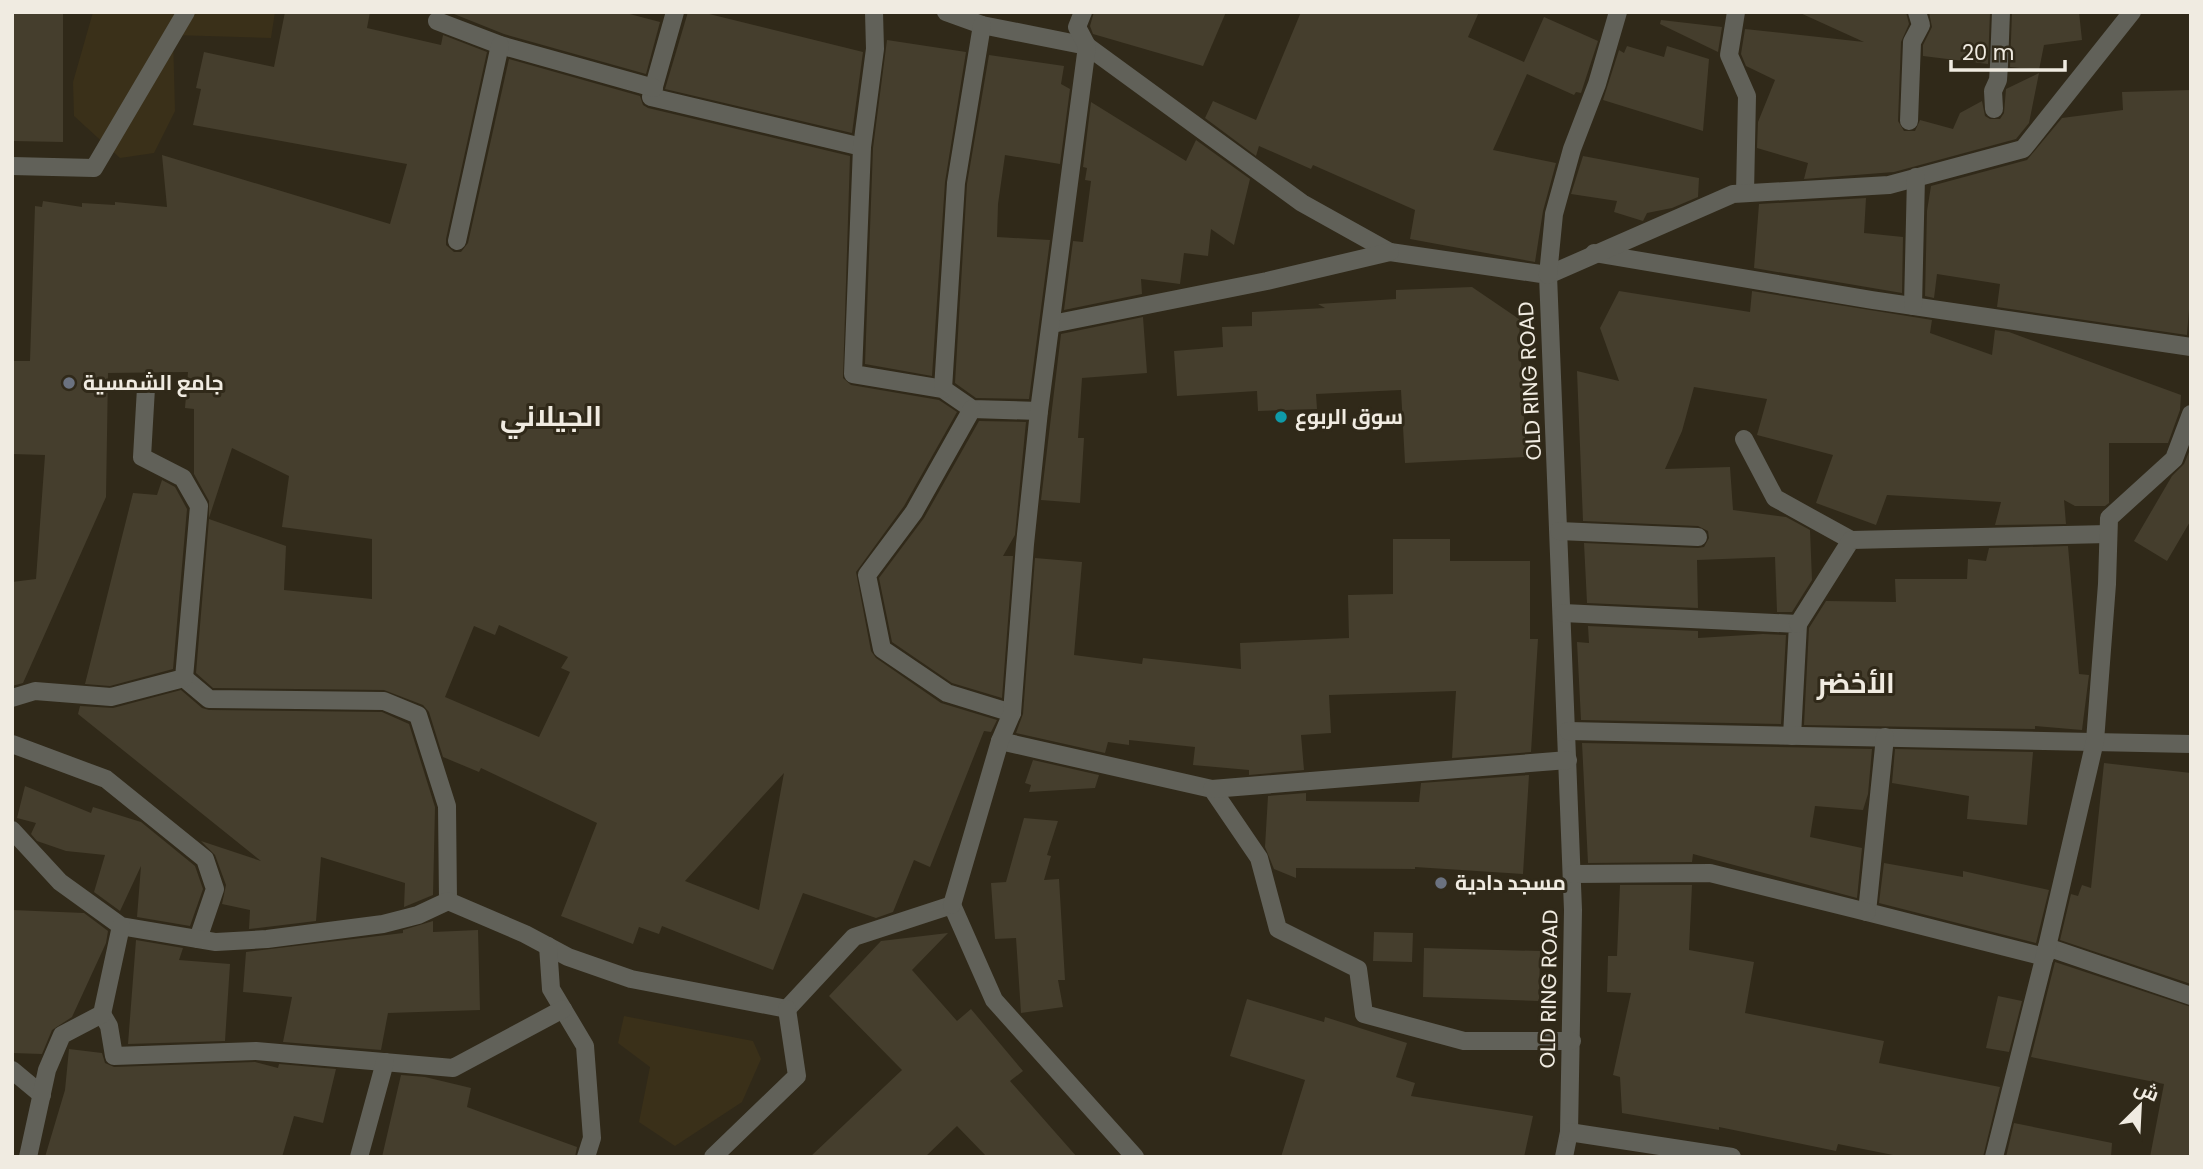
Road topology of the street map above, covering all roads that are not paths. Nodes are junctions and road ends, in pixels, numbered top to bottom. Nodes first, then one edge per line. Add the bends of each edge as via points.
1 (187, 12) edge
2 (675, 12) edge
3 (874, 12) edge
4 (946, 12) edge
5 (1083, 12) edge
6 (1618, 12) edge
7 (1736, 12) edge
8 (1917, 12) edge
9 (2001, 12) edge
10 (2132, 12) edge
11 (437, 21) dead end
12 (982, 25) junction
13 (500, 45) junction
14 (1087, 46) junction
15 (652, 93) junction
16 (1994, 109) dead end
17 (1909, 121) dead end
18 (862, 147) junction
19 (12, 166) edge
20 (1916, 177) junction
21 (1745, 193) junction
22 (457, 242) dead end
23 (1390, 252) junction
24 (1594, 253) junction
25 (1548, 275) junction
26 (1913, 306) junction
27 (1052, 324) junction
28 (2191, 347) edge
29 (146, 388) dead end
30 (943, 389) junction
31 (972, 409) junction
32 (1039, 411) junction
33 (2191, 414) edge
34 (1744, 439) dead end
35 (1559, 531) junction
36 (2108, 534) junction
37 (1698, 537) dead end
38 (1851, 540) junction
39 (1563, 613) junction
40 (1798, 624) junction
41 (184, 678) junction
42 (12, 698) edge
43 (1012, 713) junction
44 (1568, 731) junction
45 (1792, 736) junction
46 (1885, 737) junction
47 (1000, 741) junction
48 (2095, 741) junction
49 (12, 744) edge
50 (2191, 744) edge
51 (1568, 760) junction
52 (1212, 789) junction
53 (12, 830) edge
54 (1572, 874) junction
55 (448, 901) junction
56 (952, 905) junction
57 (1867, 912) junction
58 (121, 926) junction
59 (198, 939) junction
60 (548, 946) junction
61 (2046, 952) junction
62 (2191, 996) edge
63 (563, 1009) junction
64 (787, 1009) junction
65 (102, 1014) junction
66 (1572, 1041) junction
67 (385, 1062) junction
68 (12, 1070) edge
69 (43, 1095) junction
70 (1569, 1132) junction
71 (28, 1157) edge
72 (359, 1157) edge
73 (586, 1157) edge
74 (713, 1157) edge
75 (1135, 1157) edge
76 (1564, 1157) edge
77 (1732, 1157) edge
78 (1994, 1157) edge

1 - 19 street via 94,168
2 - 15 street
3 - 18 street via 875,49
4 - 12 street, OLD RING ROAD
5 - 14 street via 1077,27
6 - 25 street via 1554,214
7 - 21 street via 1729,55 1747,96
8 - 17 street via 1921,25 1912,42
9 - 16 street
10 - 20 street via 2022,149
11 - 13 street
12 - 14 street, OLD RING ROAD
12 - 30 street via 956,183
13 - 15 street
13 - 22 street
14 - 23 street, OLD RING ROAD via 1302,203
14 - 27 street
15 - 18 street
18 - 30 street via 853,374
20 - 21 street via 1889,185
20 - 26 street
21 - 24 street via 1733,194
23 - 25 street, OLD RING ROAD
23 - 27 street
24 - 25 street
24 - 26 street
25 - 35 street, OLD RING ROAD
26 - 28 street
27 - 32 street
29 - 41 street via 142,457 183,478 199,506
30 - 31 street
31 - 32 street
31 - 43 street via 914,512 867,575 883,649 947,693
32 - 43 street
33 - 36 street via 2174,459 2109,518
34 - 38 street via 1775,498
35 - 37 street
35 - 39 street, OLD RING ROAD
36 - 38 street
36 - 48 street
38 - 40 street
39 - 40 street
39 - 44 street, OLD RING ROAD
40 - 45 street
41 - 42 street via 110,697 35,691
41 - 55 street via 209,699 384,701 418,715 447,806
43 - 47 street
44 - 45 street
44 - 51 street, OLD RING ROAD
45 - 46 street
46 - 48 street
46 - 57 street
47 - 52 street
47 - 56 street
48 - 50 street
48 - 61 street
49 - 59 street via 106,779 205,859 215,889
51 - 52 street
51 - 54 street, OLD RING ROAD
52 - 66 street via 1259,858 1278,929 1358,970 1364,1014 1464,1041
53 - 58 street via 60,882
54 - 57 street via 1710,873
54 - 66 street, OLD RING ROAD
55 - 59 street via 383,924 267,939
55 - 60 street
56 - 64 street via 854,937
56 - 75 street via 994,1000
57 - 61 street
58 - 59 street
58 - 65 street
60 - 63 street via 551,989
60 - 64 street via 631,979
61 - 62 street
61 - 78 street
63 - 67 street via 453,1068
63 - 73 street via 585,1046 592,1138
64 - 74 street via 797,1076
65 - 67 street via 114,1056 256,1051
65 - 69 street via 62,1035 47,1070
66 - 70 street, OLD RING ROAD
67 - 72 street
68 - 69 street
69 - 71 street
70 - 76 street, OLD RING ROAD
70 - 77 street

